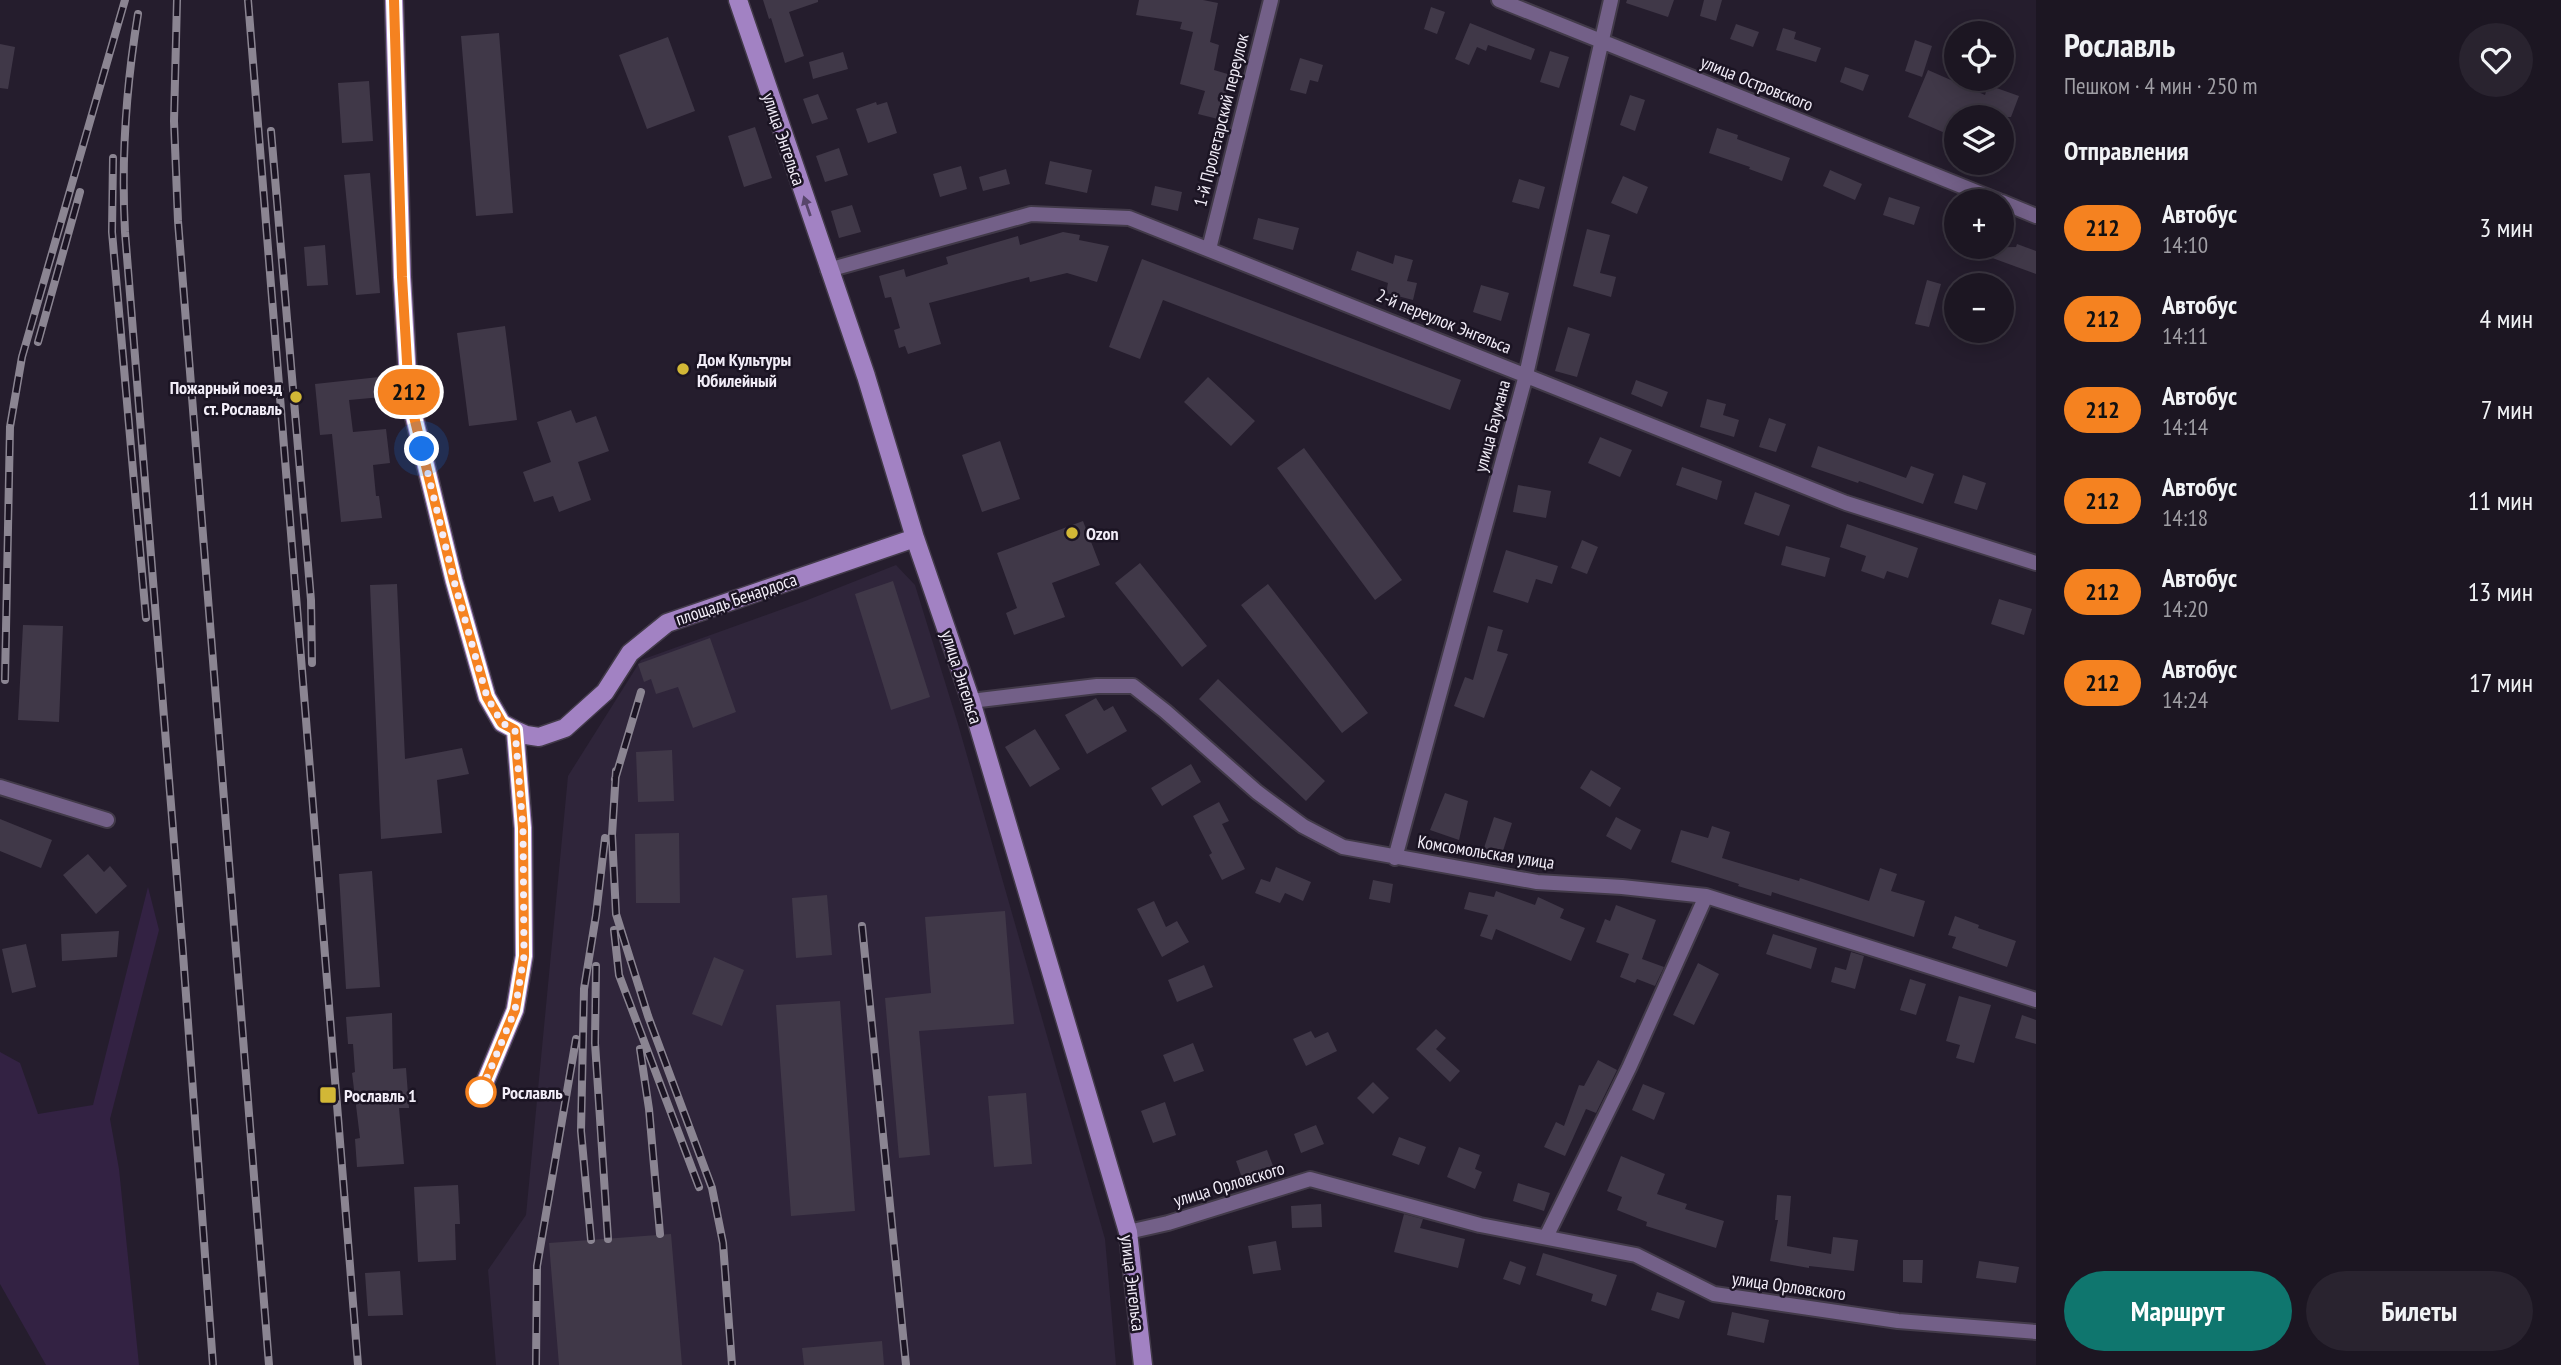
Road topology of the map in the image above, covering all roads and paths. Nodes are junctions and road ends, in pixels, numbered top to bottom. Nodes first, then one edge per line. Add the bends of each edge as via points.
1 (394, 0) edge
2 (738, 0) edge
3 (1271, 0) edge
4 (1499, 0) edge
5 (1611, 0) edge
6 (1601, 41) junction
7 (1969, 189) edge
8 (2014, 207) edge
9 (2036, 216) edge
10 (1209, 249) junction
11 (828, 271) junction
12 (1526, 375) junction
13 (915, 538) junction
14 (2036, 563) edge
15 (971, 701) junction
16 (515, 730) junction
17 (0, 787) edge
18 (107, 820) dead end
19 (1395, 858) junction
20 (1706, 896) junction
21 (2036, 1000) edge
22 (481, 1092) dead end
23 (1128, 1232) junction
24 (1546, 1237) junction
25 (2036, 1332) edge
26 (1143, 1365) edge

1 - 16 street via 409,396 487,697 502,723
11 -> 2 street, улица Энгельса
3 - 10 street, 1-й Пролетарский переулок
4 - 6 street, улица Островского
5 - 6 street, улица Баумана
6 - 7 street, улица Островского
6 - 12 street, улица Баумана
8 - 9 street, улица Островского
10 - 11 street, 2-й переулок Энгельса via 1129,218 1031,214
10 - 12 street, 2-й переулок Энгельса
11 - 13 street, улица Энгельса via 866,376
12 - 14 street, 2-й переулок Энгельса via 1846,503
12 - 19 street, улица Баумана
13 - 15 street, улица Энгельса
13 - 16 street, площадь Бенардоса via 667,623 630,653 606,692 565,728 539,737
15 - 19 street, Комсомольская улица via 1097,685 1133,686 1303,826 1343,847
15 - 23 street, улица Энгельса
16 - 22 street via 523,828 524,956 515,1010
17 - 18 street
19 - 20 street, Комсомольская улица via 1537,882
20 - 21 street, Комсомольская улица
20 - 24 street
23 - 24 street, улица Орловского via 1310,1179 1480,1226
23 - 26 street, улица Энгельса
24 - 25 street, улица Орловского via 1636,1255 1714,1294 1898,1321

